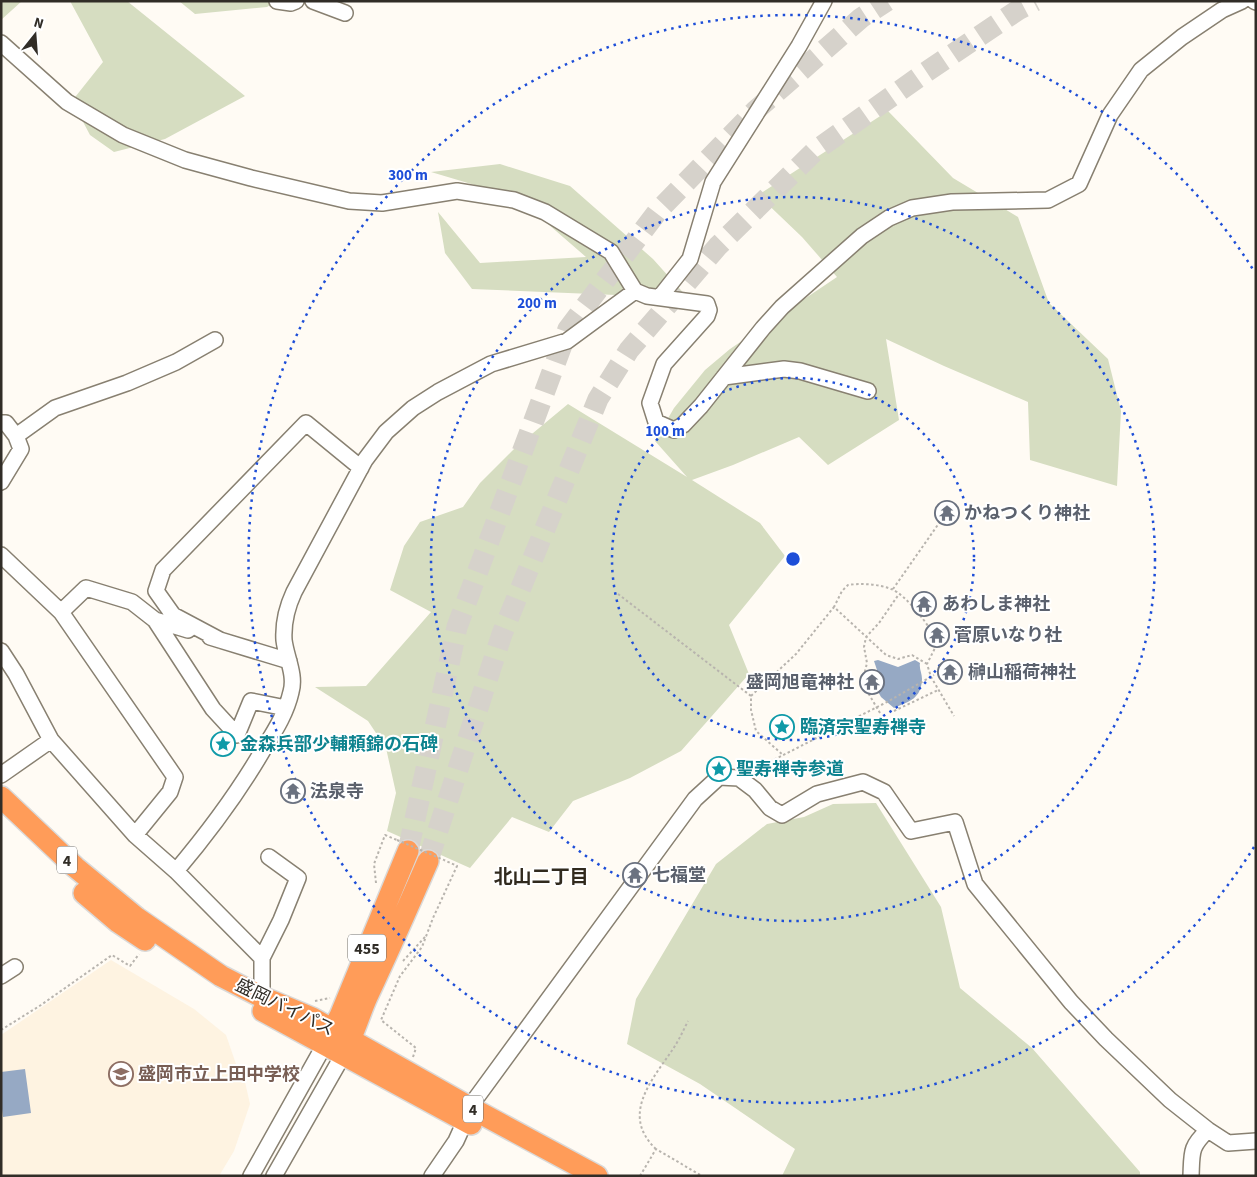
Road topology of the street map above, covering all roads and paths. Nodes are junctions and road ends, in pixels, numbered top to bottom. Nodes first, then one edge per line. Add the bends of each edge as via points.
1 (277, 1) edge
2 (296, 1) edge
3 (313, 1) edge
4 (824, 1) edge
5 (1242, 1) edge
6 (345, 13) dead end
7 (1, 42) edge
8 (635, 291) junction
9 (660, 297) junction
10 (216, 340) dead end
11 (724, 377) junction
12 (868, 390) dead end
13 (1, 423) edge
14 (16, 436) junction
15 (361, 468) junction
16 (1, 482) edge
17 (944, 516) dead end
18 (1, 555) edge
19 (893, 589) junction
20 (618, 594) dead end
21 (900, 594) junction
22 (834, 607) junction
23 (61, 612) junction
24 (155, 620) junction
25 (866, 637) junction
26 (220, 640) junction
27 (1, 651) edge
28 (289, 661) junction
29 (927, 664) junction
30 (934, 675) dead end
31 (931, 677) junction
32 (938, 690) junction
33 (751, 696) junction
34 (286, 708) junction
35 (877, 708) junction
36 (894, 711) dead end
37 (880, 713) dead end
38 (954, 716) dead end
39 (51, 740) junction
40 (783, 755) junction
41 (1, 774) edge
42 (739, 778) junction
43 (1, 797) edge
44 (1, 816) edge
45 (135, 836) junction
46 (402, 846) junction
47 (269, 857) dead end
48 (436, 860) junction
49 (176, 871) junction
50 (376, 891) dead end
51 (427, 936) junction
52 (139, 953) dead end
53 (262, 958) junction
54 (400, 965) dead end
55 (16, 967) dead end
56 (1, 976) edge
57 (336, 996) dead end
58 (262, 997) junction
59 (311, 1002) dead end
60 (688, 1021) dead end
61 (1, 1030) edge
62 (338, 1042) junction
63 (413, 1057) dead end
64 (468, 1114) junction
65 (1208, 1130) junction
66 (1256, 1142) edge
67 (656, 1149) junction
68 (251, 1176) edge
69 (274, 1176) edge
70 (432, 1176) edge
71 (570, 1176) edge
72 (597, 1176) edge
73 (640, 1176) edge
74 (702, 1176) edge
75 (1191, 1176) edge

1 - 2 street
3 - 6 street
4 - 9 street via 713,182 690,259
5 - 11 street via 1222,10 1182,37 1141,70 1110,115 1079,184 1048,200 952,202 912,208 889,218 862,236 782,306
7 - 8 street via 68,102 123,135 186,160 349,201 382,202 457,191 514,200 545,212 610,252
8 - 9 street
8 - 15 street via 567,341 491,364 413,408 386,432
9 - 11 street via 703,302 709,310 664,364 650,403 656,422 674,430 683,425
10 - 14 street via 176,362 55,408
11 - 12 street via 784,369
13 - 14 street via 6,423
14 - 16 street via 21,449
15 - 26 street via 306,423 163,570 156,591 173,615
15 - 28 street via 286,610 284,639
17 - 19 path
18 - 23 street
19 - 21 path
19 - 22 path via 862,583 848,585
20 - 33 path
21 - 25 path
21 - 29 path via 920,615 938,642
22 - 25 path
22 - 33 path via 796,654
23 - 24 street via 86,588 132,602
23 - 45 street via 175,777 170,792
24 - 26 street
24 - 34 street via 213,709 236,735 251,701
25 - 29 path via 886,655 898,659 912,655
25 - 35 path via 864,675 867,691
26 - 28 street
27 - 39 street
28 - 34 street via 292,691
29 - 31 path
30 - 31 path
31 - 32 path
31 - 35 path
32 - 36 path
32 - 38 path
33 - 40 path via 756,730
34 - 49 street via 250,772
35 - 37 path
35 - 40 path
39 - 41 street
39 - 45 street
40 - 42 path
42 - 64 street via 719,777 695,799 474,1101
42 - 65 street via 755,790 770,808 782,815 817,794 863,782 884,792 912,831 956,822 975,884 1071,1002 1170,1100
43 - 58 highway, 盛岡バイパス / 4 via 75,867 137,918 221,976
44 - 62 highway, 盛岡バイパス / 4 via 118,922 242,1000
45 - 49 street
46 - 48 path, bridge
46 - 50 path via 385,835 374,864
46 - 62 highway, 455
47 - 53 street via 298,878
48 - 51 path via 457,866
48 - 62 highway, 455 via 366,999
49 - 53 street
51 - 54 path
51 - 63 path via 400,976 381,1020 416,1048
52 - 61 path via 130,966 112,955
53 - 58 street
55 - 56 street
57 - 59 path
58 - 62 highway, 盛岡バイパス / 4 via 312,1018
60 - 67 path via 640,1104 642,1129
62 - 64 highway, 盛岡バイパス / 4
62 - 68 street
62 - 69 street
64 - 70 street via 456,1141
64 - 71 highway, 盛岡バイパス / 4
64 - 72 highway, 盛岡バイパス / 4
65 - 66 street via 1228,1143
65 - 75 street via 1196,1141 1193,1149
67 - 73 path
67 - 74 path

